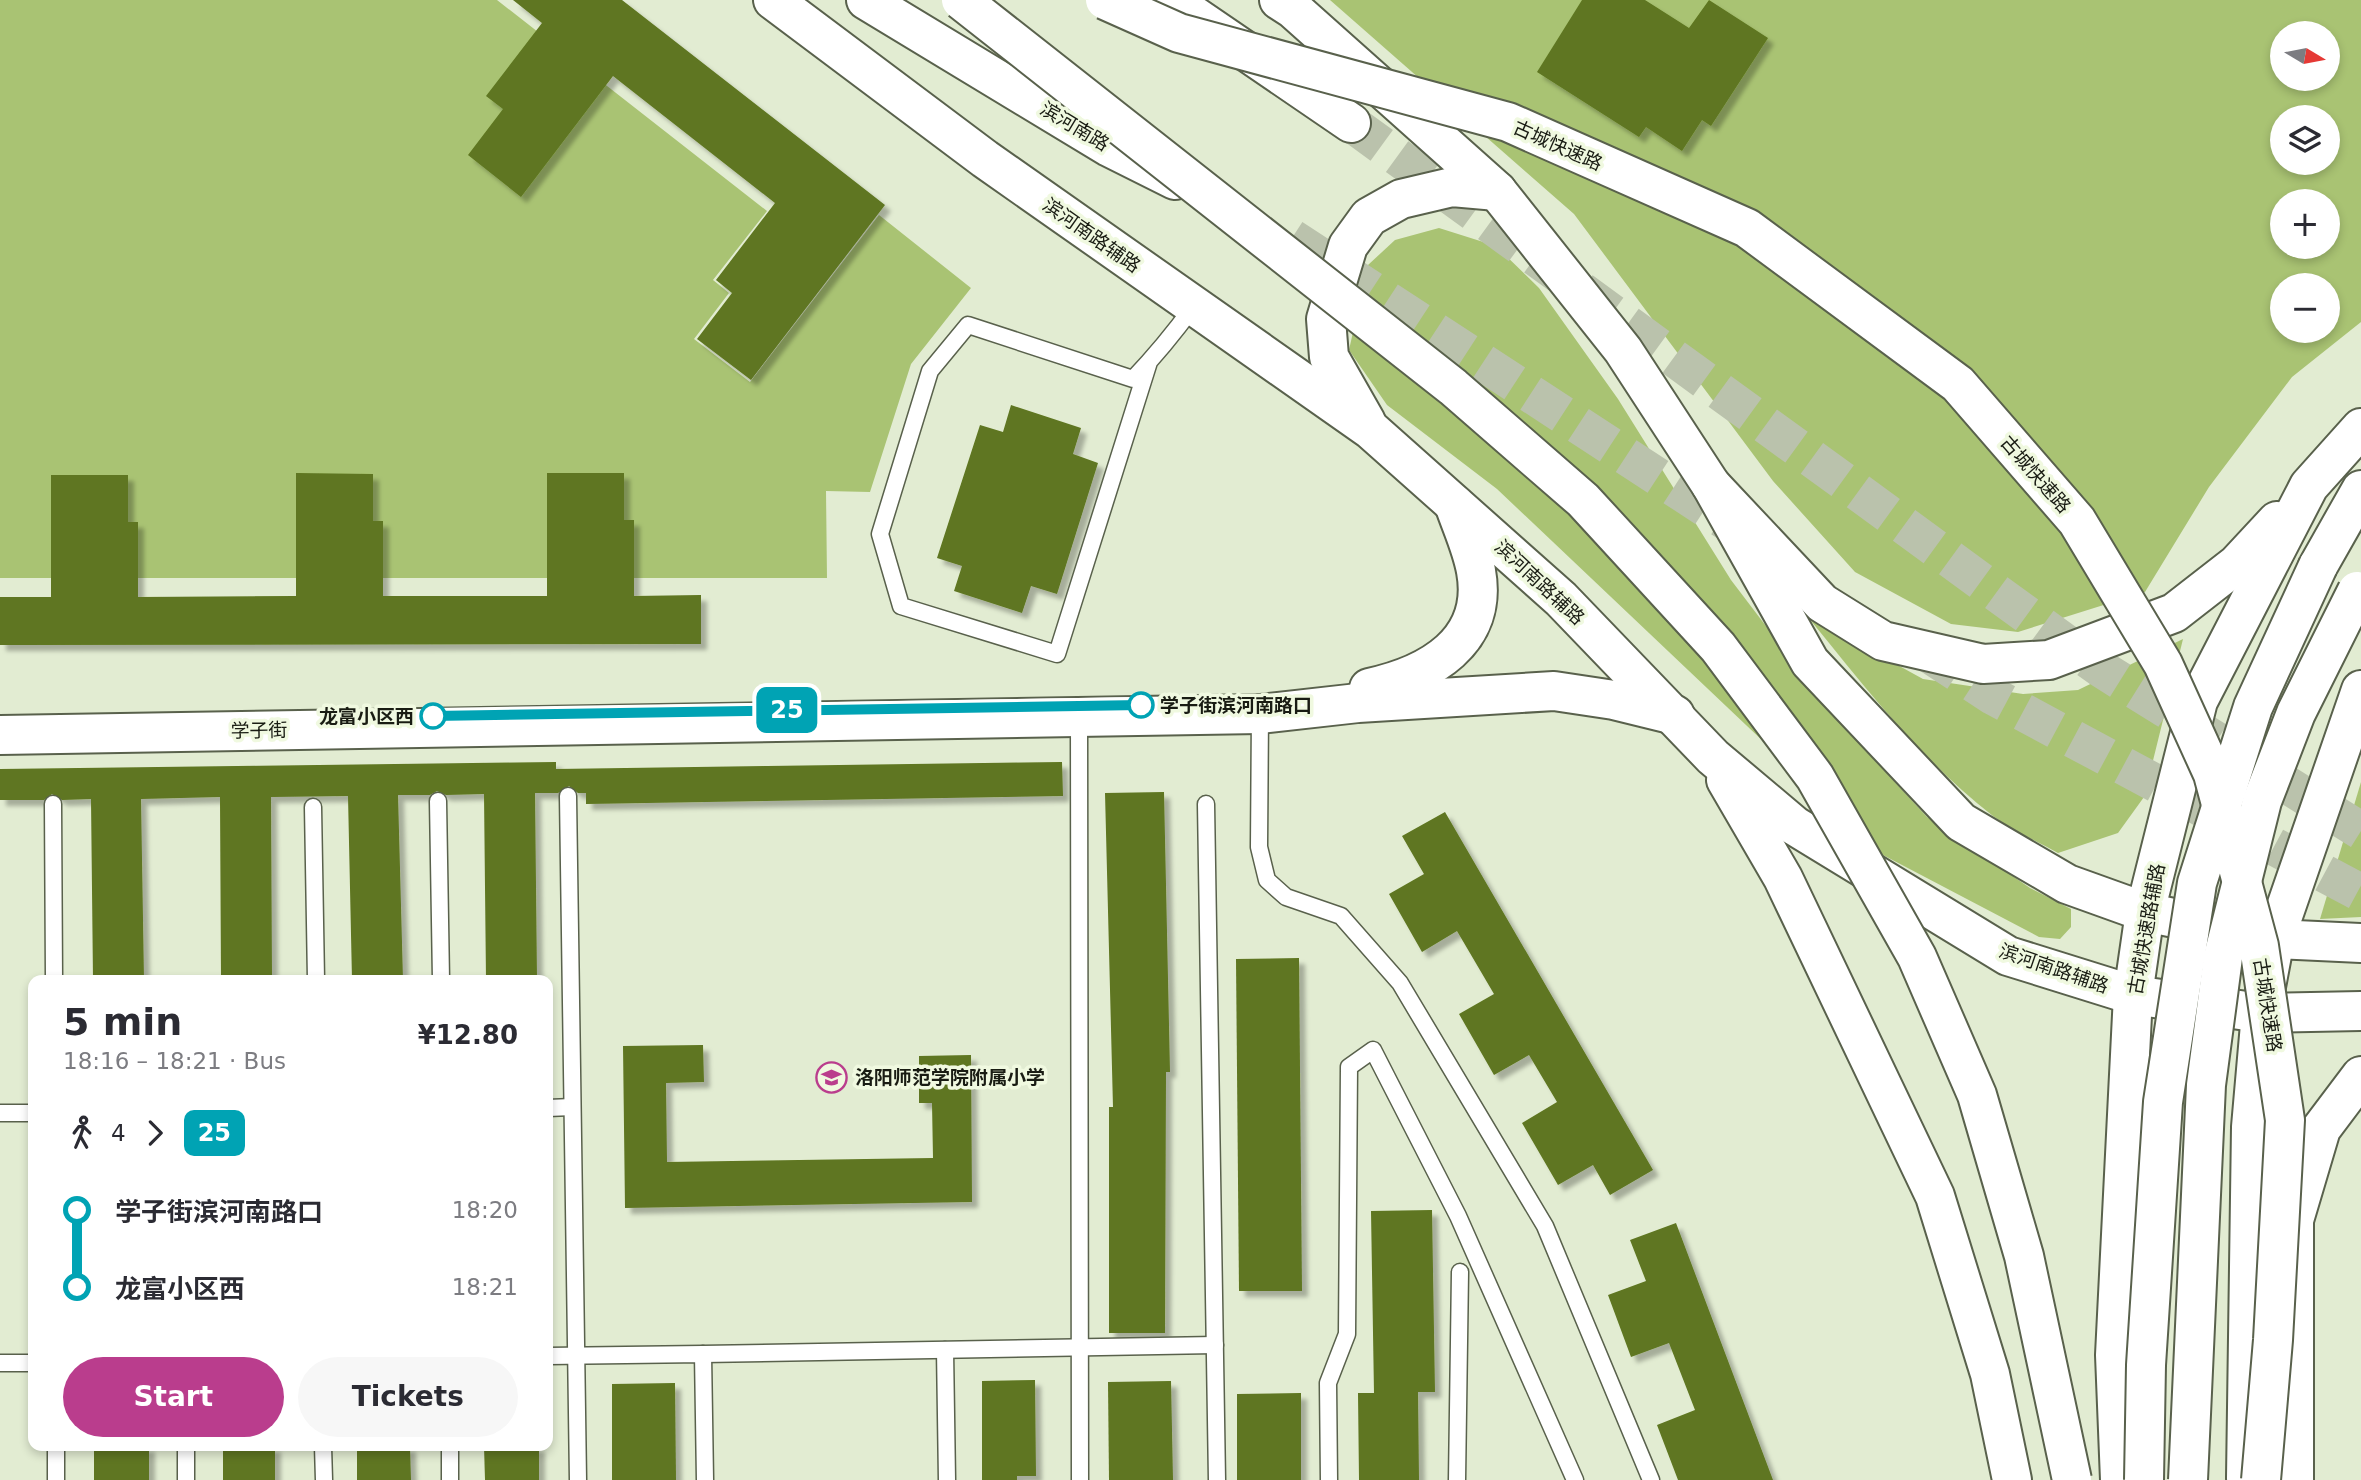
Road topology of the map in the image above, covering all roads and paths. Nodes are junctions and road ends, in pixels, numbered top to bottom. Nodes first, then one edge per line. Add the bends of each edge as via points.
1 (772, 0) edge
2 (866, 0) edge
3 (961, 0) edge
4 (1105, 0) edge
5 (1171, 0) edge
6 (1279, 0) edge
7 (1351, 123) tunnel mouth
8 (1497, 191) junction
9 (1292, 238) tunnel mouth
10 (1193, 307) junction
11 (1149, 362) junction
12 (2361, 428) edge
13 (1371, 430) junction
14 (1711, 485) junction
15 (2309, 486) junction
16 (2361, 490) edge
17 (1454, 504) junction
18 (2359, 588) edge
19 (2361, 690) edge
20 (1357, 697) junction
21 (1260, 709) junction
22 (1079, 711) junction
23 (1675, 715) junction
24 (0, 723) edge
25 (0, 735) edge
26 (1713, 757) junction
27 (568, 796) dead end
28 (438, 801) dead end
29 (53, 804) dead end
30 (1206, 804) dead end
31 (313, 807) dead end
32 (2145, 912) junction
33 (2275, 939) junction
34 (2361, 943) edge
35 (54, 975) edge
36 (316, 975) edge
37 (441, 975) edge
38 (2133, 995) junction
39 (2361, 1012) edge
40 (2261, 1013) junction
41 (2361, 1076) edge
42 (572, 1107) junction
43 (553, 1108) edge
44 (0, 1113) edge
45 (28, 1113) edge
46 (1460, 1272) dead end
47 (1215, 1345) junction
48 (1080, 1347) junction
49 (945, 1350) junction
50 (703, 1354) junction
51 (553, 1356) edge
52 (576, 1356) junction
53 (0, 1363) edge
54 (28, 1363) edge
55 (56, 1451) edge
56 (186, 1451) edge
57 (323, 1451) edge
58 (450, 1451) edge
59 (56, 1480) edge
60 (186, 1480) edge
61 (324, 1480) edge
62 (450, 1480) edge
63 (578, 1480) edge
64 (705, 1480) edge
65 (947, 1480) edge
66 (1080, 1480) edge
67 (1217, 1480) edge
68 (1329, 1480) edge
69 (1457, 1480) edge
70 (1575, 1480) edge
71 (1651, 1480) edge
72 (2012, 1480) edge
73 (2072, 1480) edge
74 (2120, 1480) edge
75 (2144, 1480) edge
76 (2188, 1480) edge
77 (2246, 1480) edge
78 (2261, 1480) edge
79 (2294, 1480) edge

1 - 10 main road, 滨河南路辅路
2 - 9 main road, 滨河南路 via 1109,147
3 - 73 main road, bridge via 1463,395 1583,500 1726,658 1815,777 1917,957 1977,1095 2024,1256
4 - 78 main road, 古城快速路, bridge via 1179,33 1508,122 1747,228 1958,384 2077,521 2163,664 2213,774 2259,946 2285,1120
5 - 7 main road
6 - 8 main road
8 - 13 main road via 1452,187 1401,200 1369,216 1348,246 1325,319 1329,357
8 - 14 main road via 1623,350
10 - 11 lane
10 - 13 main road, 滨河南路辅路
11 - 11 lane via 1133,379 968,325 930,371 880,534 901,606 1058,654
12 - 15 main road, 古城快速路辅路
13 - 17 main road, 滨河南路辅路
14 - 15 main road via 1822,603 1883,640 1983,664 2049,660 2174,613 2237,564
14 - 32 main road via 1810,662 1961,822 2067,884
15 - 32 main road, 古城快速路辅路 via 2198,701
16 - 75 main road, bridge via 2318,566 2253,707 2197,883 2163,1102 2146,1365
17 - 20 main road via 1476,571 1476,612 1452,653 1404,680
17 - 23 main road, 滨河南路辅路 via 1562,599
18 - 76 main road, bridge via 2296,713 2262,801 2223,957 2206,1086
19 - 33 main road
20 - 21 main road, 学子街
20 - 23 main road via 1554,691
21 - 22 main road, 学子街
21 - 71 lane via 1259,847 1266,880 1286,897 1341,916 1400,983 1545,1226
22 - 24 main road, 学子街
22 - 25 main road, 学子街
22 - 48 lane
23 - 26 main road, 滨河南路辅路
26 - 38 main road, 滨河南路辅路 via 1795,826 2008,956
26 - 72 main road via 1783,878 1935,1196 1990,1374
27 - 42 lane
28 - 37 lane
29 - 35 lane
30 - 47 lane
31 - 36 lane
32 - 33 main road
32 - 38 main road, 古城快速路辅路
33 - 34 main road
33 - 40 main road
38 - 40 main road, 滨河南路辅路
38 - 74 main road, 古城快速路辅路 via 2115,1355
39 - 40 main road, 滨河南路辅路
40 - 77 main road via 2251,1127
41 - 79 main road via 2321,1129 2294,1220
42 - 43 lane
42 - 52 lane
44 - 45 lane
46 - 69 lane
47 - 48 lane
47 - 67 lane
48 - 49 lane
48 - 66 lane
49 - 50 lane
49 - 65 lane
50 - 52 lane
50 - 64 lane
51 - 52 lane
52 - 63 lane
53 - 54 lane
55 - 59 lane
56 - 60 lane
57 - 61 lane
58 - 62 lane
68 - 70 lane via 1328,1383 1348,1334 1349,1067 1373,1050 1458,1216

